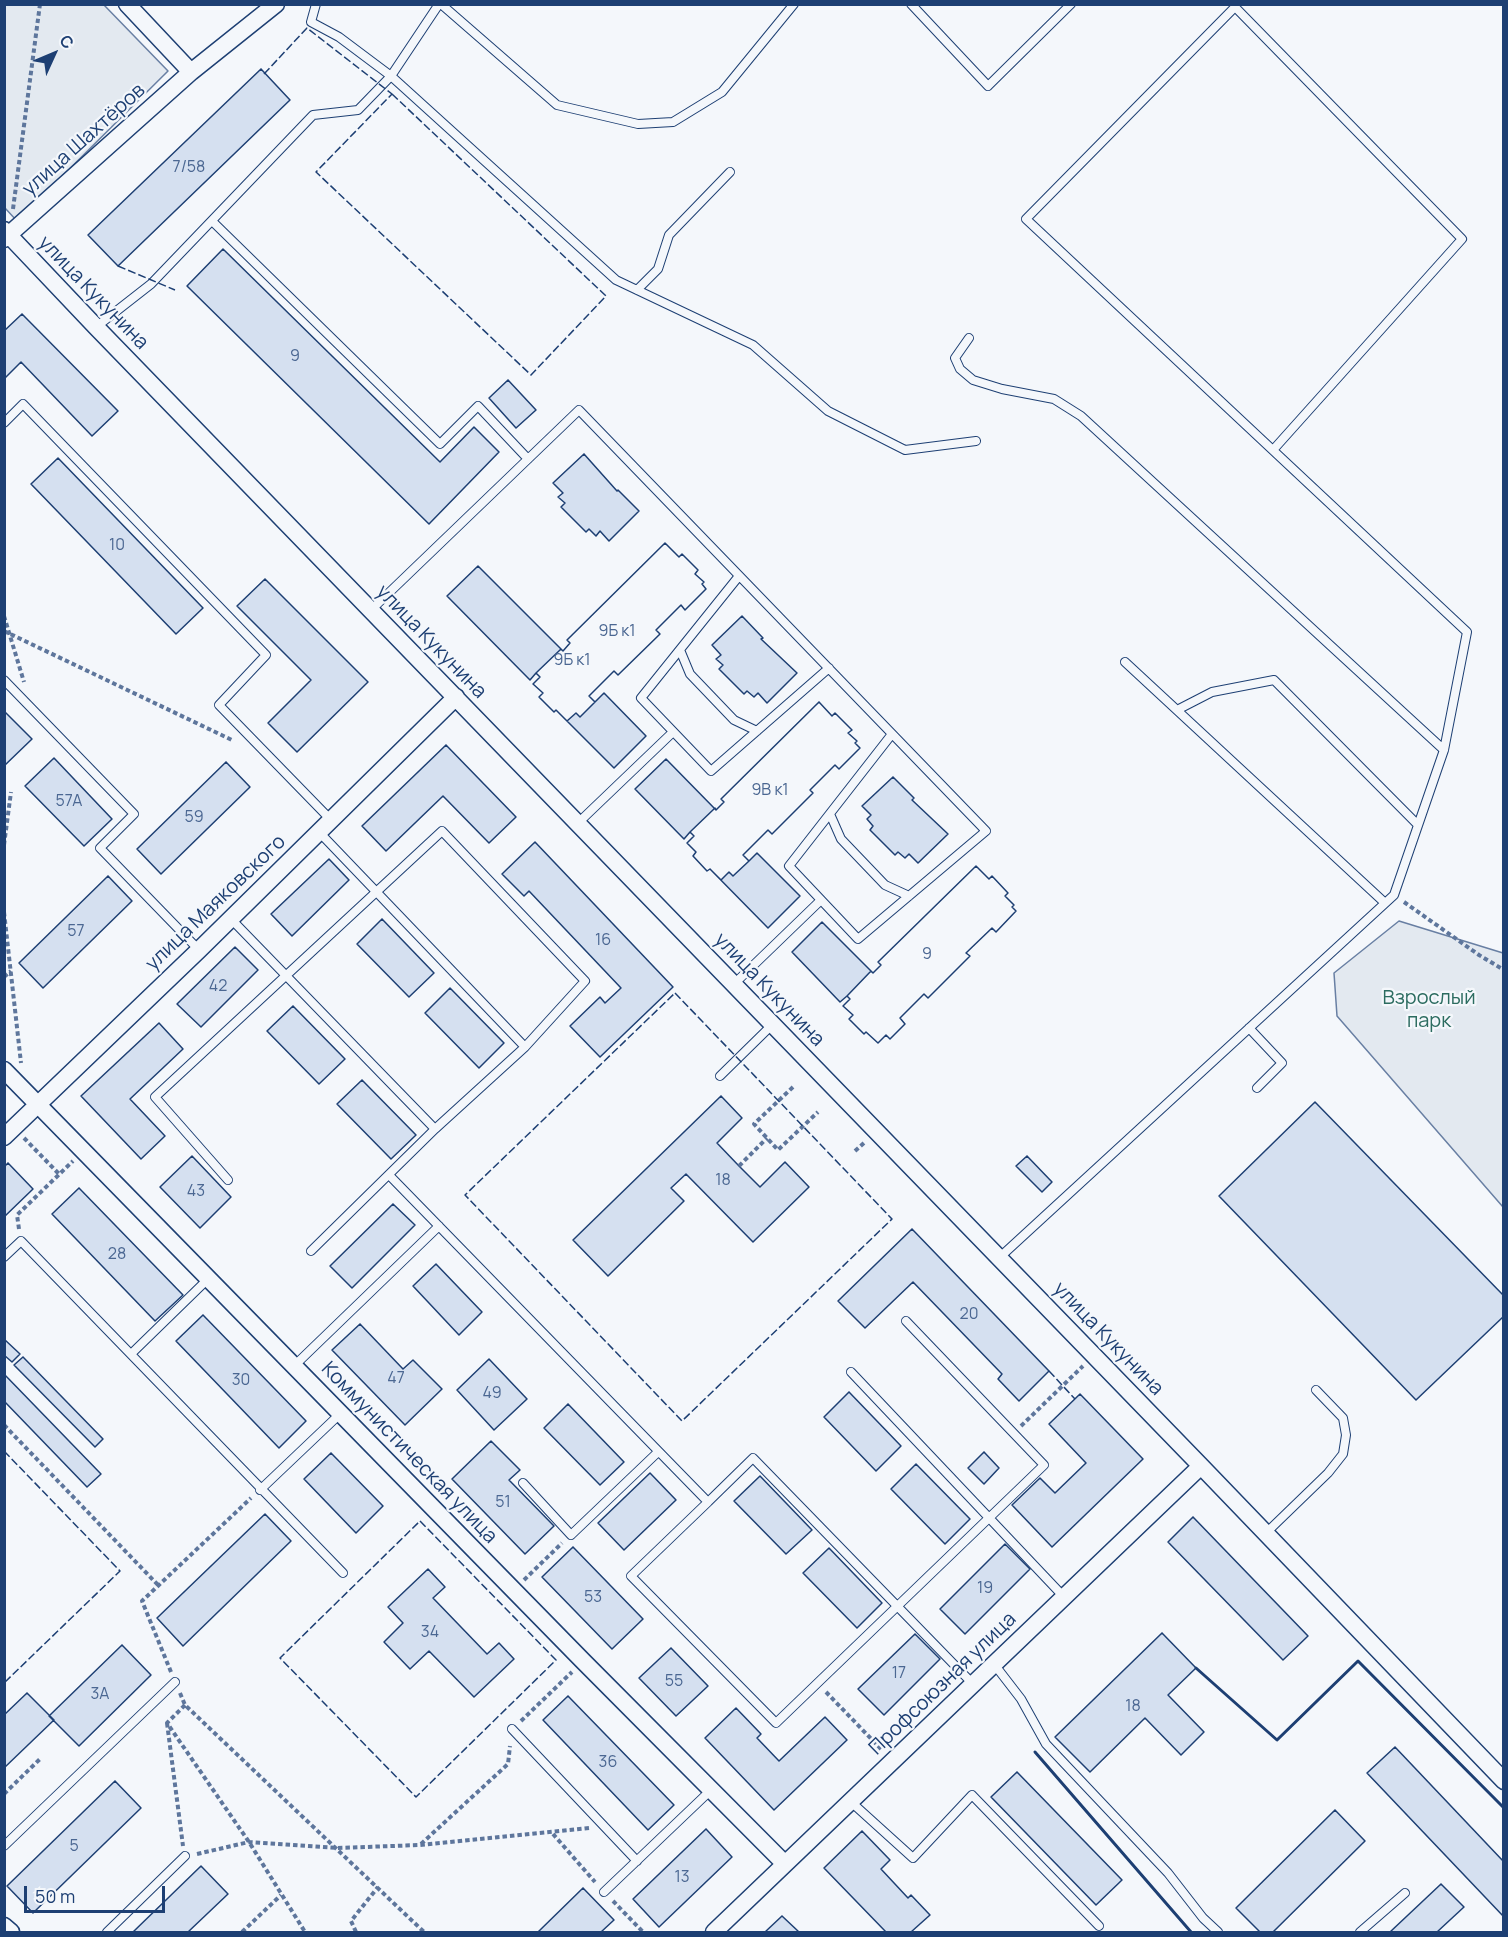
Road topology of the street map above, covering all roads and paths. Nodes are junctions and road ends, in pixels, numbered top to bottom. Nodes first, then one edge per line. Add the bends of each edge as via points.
1 (40, 4) edge
2 (127, 4) edge
3 (276, 4) edge
4 (315, 4) edge
5 (440, 4) edge
6 (794, 4) edge
7 (911, 4) edge
8 (1071, 4) edge
9 (191, 72) junction
10 (391, 76) junction
11 (730, 172) dead end
12 (212, 221) junction
13 (6, 235) edge
14 (637, 290) junction
15 (96, 327) junction
16 (969, 338) dead end
17 (4, 423) edge
18 (976, 441) dead end
19 (1273, 450) junction
20 (528, 459) junction
21 (740, 576) junction
22 (371, 610) junction
23 (4, 616) edge
24 (7, 632) edge
25 (680, 650) junction
26 (1125, 662) dead end
27 (829, 668) junction
28 (4, 680) edge
29 (456, 697) junction
30 (32, 709) junction
31 (1177, 710) junction
32 (757, 731) junction
33 (673, 732) junction
34 (892, 734) junction
35 (239, 743) dead end
36 (1444, 750) junction
37 (11, 792) dead end
38 (830, 814) junction
39 (332, 820) junction
40 (578, 823) junction
41 (1418, 825) junction
42 (319, 832) junction
43 (4, 845) edge
44 (376, 892) junction
45 (1394, 895) junction
46 (909, 896) junction
47 (821, 900) junction
48 (1385, 903) junction
49 (4, 912) edge
50 (231, 919) junction
51 (199, 950) junction
52 (12, 970) junction
53 (1503, 970) edge
54 (286, 975) junction
55 (4, 977) edge
56 (734, 984) junction
57 (773, 1024) junction
58 (1249, 1028) junction
59 (525, 1047) junction
60 (4, 1070) edge
61 (720, 1076) dead end
62 (793, 1087) dead end
63 (1257, 1088) dead end
64 (26, 1091) junction
65 (38, 1104) junction
66 (818, 1112) dead end
67 (435, 1129) junction
68 (9, 1132) edge
69 (767, 1138) junction
70 (84, 1151) junction
71 (739, 1166) dead end
72 (59, 1174) junction
73 (389, 1174) junction
74 (228, 1180) dead end
75 (439, 1226) junction
76 (21, 1241) junction
77 (311, 1251) dead end
78 (4, 1257) edge
79 (999, 1258) junction
80 (209, 1278) junction
81 (906, 1321) dead end
82 (131, 1354) junction
83 (1094, 1355) junction
84 (294, 1366) junction
85 (851, 1372) dead end
86 (1316, 1390) dead end
87 (341, 1413) junction
88 (4, 1425) edge
89 (1014, 1433) junction
90 (658, 1452) junction
91 (1201, 1466) junction
92 (523, 1484) dead end
93 (260, 1490) junction
94 (708, 1502) junction
95 (989, 1518) junction
96 (1266, 1533) junction
97 (571, 1535) junction
98 (343, 1573) dead end
99 (158, 1586) junction
100 (514, 1590) junction
101 (1064, 1597) junction
102 (898, 1606) junction
103 (583, 1661) junction
104 (994, 1664) junction
105 (176, 1682) junction
106 (817, 1683) junction
107 (973, 1684) junction
108 (185, 1705) junction
109 (166, 1723) junction
110 (513, 1730) junction
111 (41, 1758) dead end
112 (893, 1761) junction
113 (1503, 1780) edge
114 (711, 1790) junction
115 (4, 1794) edge
116 (850, 1801) junction
117 (604, 1826) junction
118 (249, 1842) junction
119 (420, 1845) junction
120 (4, 1846) edge
121 (337, 1848) junction
122 (185, 1857) junction
123 (637, 1861) junction
124 (785, 1864) junction
125 (378, 1887) junction
126 (604, 1893) dead end
127 (1405, 1893) dead end
128 (281, 1895) junction
129 (4, 1926) edge
130 (1099, 1926) dead end
131 (11, 1932) edge
132 (107, 1932) edge
133 (242, 1932) edge
134 (305, 1932) edge
135 (356, 1932) edge
136 (424, 1932) edge
137 (714, 1932) edge
138 (1218, 1932) edge
139 (1360, 1932) edge

1 - 13 path
2 - 9 street
3 - 9 street, улица Шахтёров
4 - 10 lane via 310,22 339,37
5 - 6 lane via 557,105 638,124 673,122 722,92
5 - 10 lane
7 - 8 lane via 988,86
9 - 13 street, улица Шахтёров
10 - 12 lane via 358,110 314,115
10 - 14 lane via 616,280
11 - 14 lane via 669,235 658,269
12 - 15 lane via 151,284
12 - 20 lane via 440,444 478,406
13 - 15 street, улица Кукунина
14 - 18 lane via 753,345 828,411 904,450
15 - 22 street, улица Кукунина
16 - 36 lane via 955,358 960,369 973,380 1054,399 1081,416
17 - 39 lane via 23,404 266,655 219,705
19 - 19 lane via 1026,219 1235,7 1462,239
19 - 36 lane via 1467,632
20 - 21 lane via 579,410
20 - 22 lane
21 - 25 lane
21 - 27 lane
22 - 29 street, улица Кукунина
23 - 24 path
24 - 30 path
24 - 35 path
25 - 32 lane via 690,674 734,720
25 - 33 lane via 641,698
26 - 31 lane
27 - 32 lane
27 - 34 lane
28 - 30 lane
29 - 39 street, улица Маяковского
29 - 40 street, улица Кукунина
30 - 51 lane via 134,814 100,848
31 - 41 lane via 1212,692 1274,680
31 - 48 lane
32 - 33 lane via 711,771
33 - 40 lane
34 - 38 lane
34 - 46 lane via 986,831
36 - 41 lane
37 - 43 path
38 - 46 lane via 841,839 885,885
38 - 47 lane via 789,866
39 - 42 street, улица Маяковского
40 - 56 street, улица Кукунина
41 - 45 lane
42 - 44 lane
42 - 50 street, улица Маяковского
44 - 54 lane
44 - 59 lane
44 - 59 lane via 442,831 585,981
45 - 48 lane
45 - 53 path
46 - 47 lane via 858,939
47 - 56 lane
48 - 58 lane
49 - 52 path
50 - 51 street, улица Маяковского
50 - 54 lane
51 - 65 street, улица Маяковского
52 - 55 path
52 - 64 path
54 - 67 lane
54 - 74 lane via 155,1097
56 - 57 street, улица Кукунина
57 - 61 lane
57 - 79 street, улица Кукунина
58 - 63 lane via 1282,1063
58 - 79 lane
59 - 67 lane
60 - 64 street, Коммунистическая улица
62 - 69 path via 754,1124
64 - 65 street, Коммунистическая улица
65 - 68 street, улица Маяковского
65 - 70 street, Коммунистическая улица
66 - 69 path via 778,1150
67 - 73 lane
68 - 72 path
69 - 71 path
70 - 72 path
70 - 80 street, Коммунистическая улица
72 - 76 path via 17,1215
73 - 75 lane
73 - 77 lane
75 - 84 lane
75 - 90 lane
76 - 78 lane
76 - 82 lane
79 - 83 street, улица Кукунина
80 - 82 lane
80 - 84 street, Коммунистическая улица
81 - 89 lane
82 - 93 lane
83 - 89 path
83 - 91 street, улица Кукунина
84 - 87 street, Коммунистическая улица
85 - 95 lane
86 - 96 lane via 1343,1418 1343,1454
87 - 93 lane
87 - 100 street, Коммунистическая улица
88 - 99 path
89 - 95 lane via 1044,1465
90 - 94 lane
90 - 97 lane
91 - 96 street, улица Кукунина
91 - 101 street, Профсоюзная улица
92 - 97 lane
93 - 98 lane
93 - 99 path
94 - 102 lane via 753,1458
94 - 106 lane via 631,1576 776,1722
95 - 101 lane
95 - 102 lane
96 - 113 street, улица Кукунина
97 - 100 path
99 - 105 path via 142,1600
100 - 103 street, Коммунистическая улица
101 - 104 street, Профсоюзная улица
102 - 106 lane
102 - 107 lane
103 - 110 path
103 - 114 street, Коммунистическая улица
104 - 107 street, Профсоюзная улица
104 - 138 lane via 1021,1699 1046,1744
105 - 108 path
105 - 120 lane
106 - 112 path
107 - 112 street, Профсоюзная улица
108 - 109 path
108 - 121 path
109 - 118 path
109 - 122 path
110 - 117 lane
110 - 119 path via 508,1764
111 - 115 path
112 - 116 street, Профсоюзная улица
114 - 123 lane
114 - 124 street, Коммунистическая улица
116 - 124 street, Профсоюзная улица
116 - 130 lane via 913,1858 972,1795
117 - 119 path
117 - 123 lane
118 - 121 path
118 - 122 path
118 - 128 path
119 - 121 path
121 - 125 path
122 - 132 lane
123 - 126 lane
124 - 137 street, Профсоюзная улица
125 - 135 path via 351,1921
125 - 136 path
127 - 139 lane
128 - 133 path
128 - 134 path
129 - 131 street

